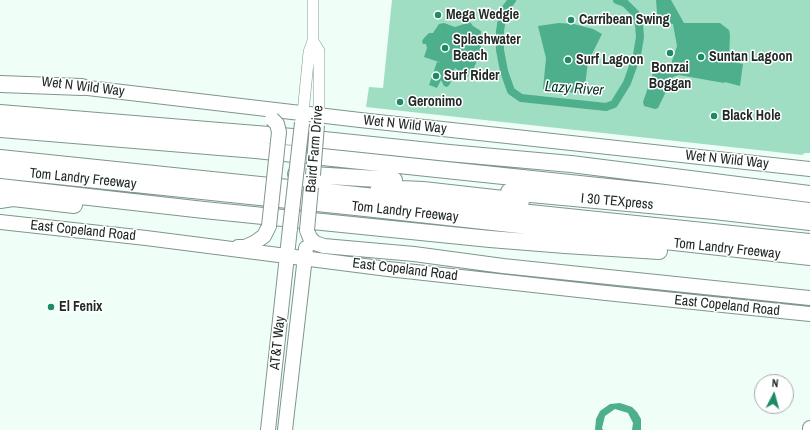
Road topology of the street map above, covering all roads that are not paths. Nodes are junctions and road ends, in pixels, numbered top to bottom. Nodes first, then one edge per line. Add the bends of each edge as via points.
1 (313, 0) edge
2 (313, 41) junction
3 (0, 77) edge
4 (0, 84) edge
5 (82, 87) junction
6 (240, 105) junction
7 (0, 109) edge
8 (0, 113) edge
9 (16, 114) junction
10 (303, 118) junction
11 (318, 120) junction
12 (0, 129) edge
13 (0, 158) edge
14 (810, 169) edge
15 (0, 170) edge
16 (304, 180) junction
17 (0, 186) edge
18 (423, 186) junction
19 (810, 194) edge
20 (0, 200) edge
21 (204, 210) junction
22 (810, 211) edge
23 (0, 222) edge
24 (810, 222) edge
25 (307, 230) junction
26 (810, 235) edge
27 (810, 242) edge
28 (228, 248) junction
29 (730, 249) junction
30 (287, 255) junction
31 (306, 257) junction
32 (437, 258) junction
33 (810, 258) edge
34 (435, 274) junction
35 (810, 298) edge
36 (810, 314) edge
37 (268, 430) edge
38 (285, 430) edge

1 - 2 street, Baird Farm Drive
2 - 10 street, Baird Farm Drive via 309,52
2 - 11 street, Baird Farm Drive via 319,51
3 - 5 main road, Wet N Wild Way
4 - 5 highway
5 - 6 main road, Wet N Wild Way
6 - 10 main road, Wet N Wild Way
6 - 28 main road, bridge via 261,112 272,119 277,124 279,132 270,226 264,236 254,243 245,247
7 - 9 highway
8 - 9 highway
9 - 19 highway via 571,164
10 - 11 main road, Wet N Wild Way
10 - 16 main road, Baird Farm Drive, bridge
11 - 14 main road, Wet N Wild Way
11 - 16 main road, Baird Farm Drive, bridge
12 - 22 highway via 256,150 657,192
13 - 27 highway
15 - 29 highway, Tom Landry Freeway
16 - 18 highway via 394,188
16 - 25 main road, Baird Farm Drive, bridge
16 - 30 main road, Baird Farm Drive, bridge via 290,228
17 - 21 highway
18 - 24 highway, I 30 TEXpress via 714,211
18 - 26 highway
20 - 21 highway via 12,198 100,208
21 - 29 highway via 565,245 698,254
23 - 28 main road, East Copeland Road
25 - 31 main road, Baird Farm Drive
25 - 32 main road, East Copeland Road via 310,238 324,246
28 - 30 main road, East Copeland Road
29 - 33 highway, Tom Landry Freeway
30 - 31 main road, East Copeland Road
30 - 37 main road, AT&T Way
31 - 34 main road, East Copeland Road
31 - 38 main road, AT&T Way
32 - 34 main road
32 - 35 main road, East Copeland Road
34 - 36 main road, East Copeland Road

